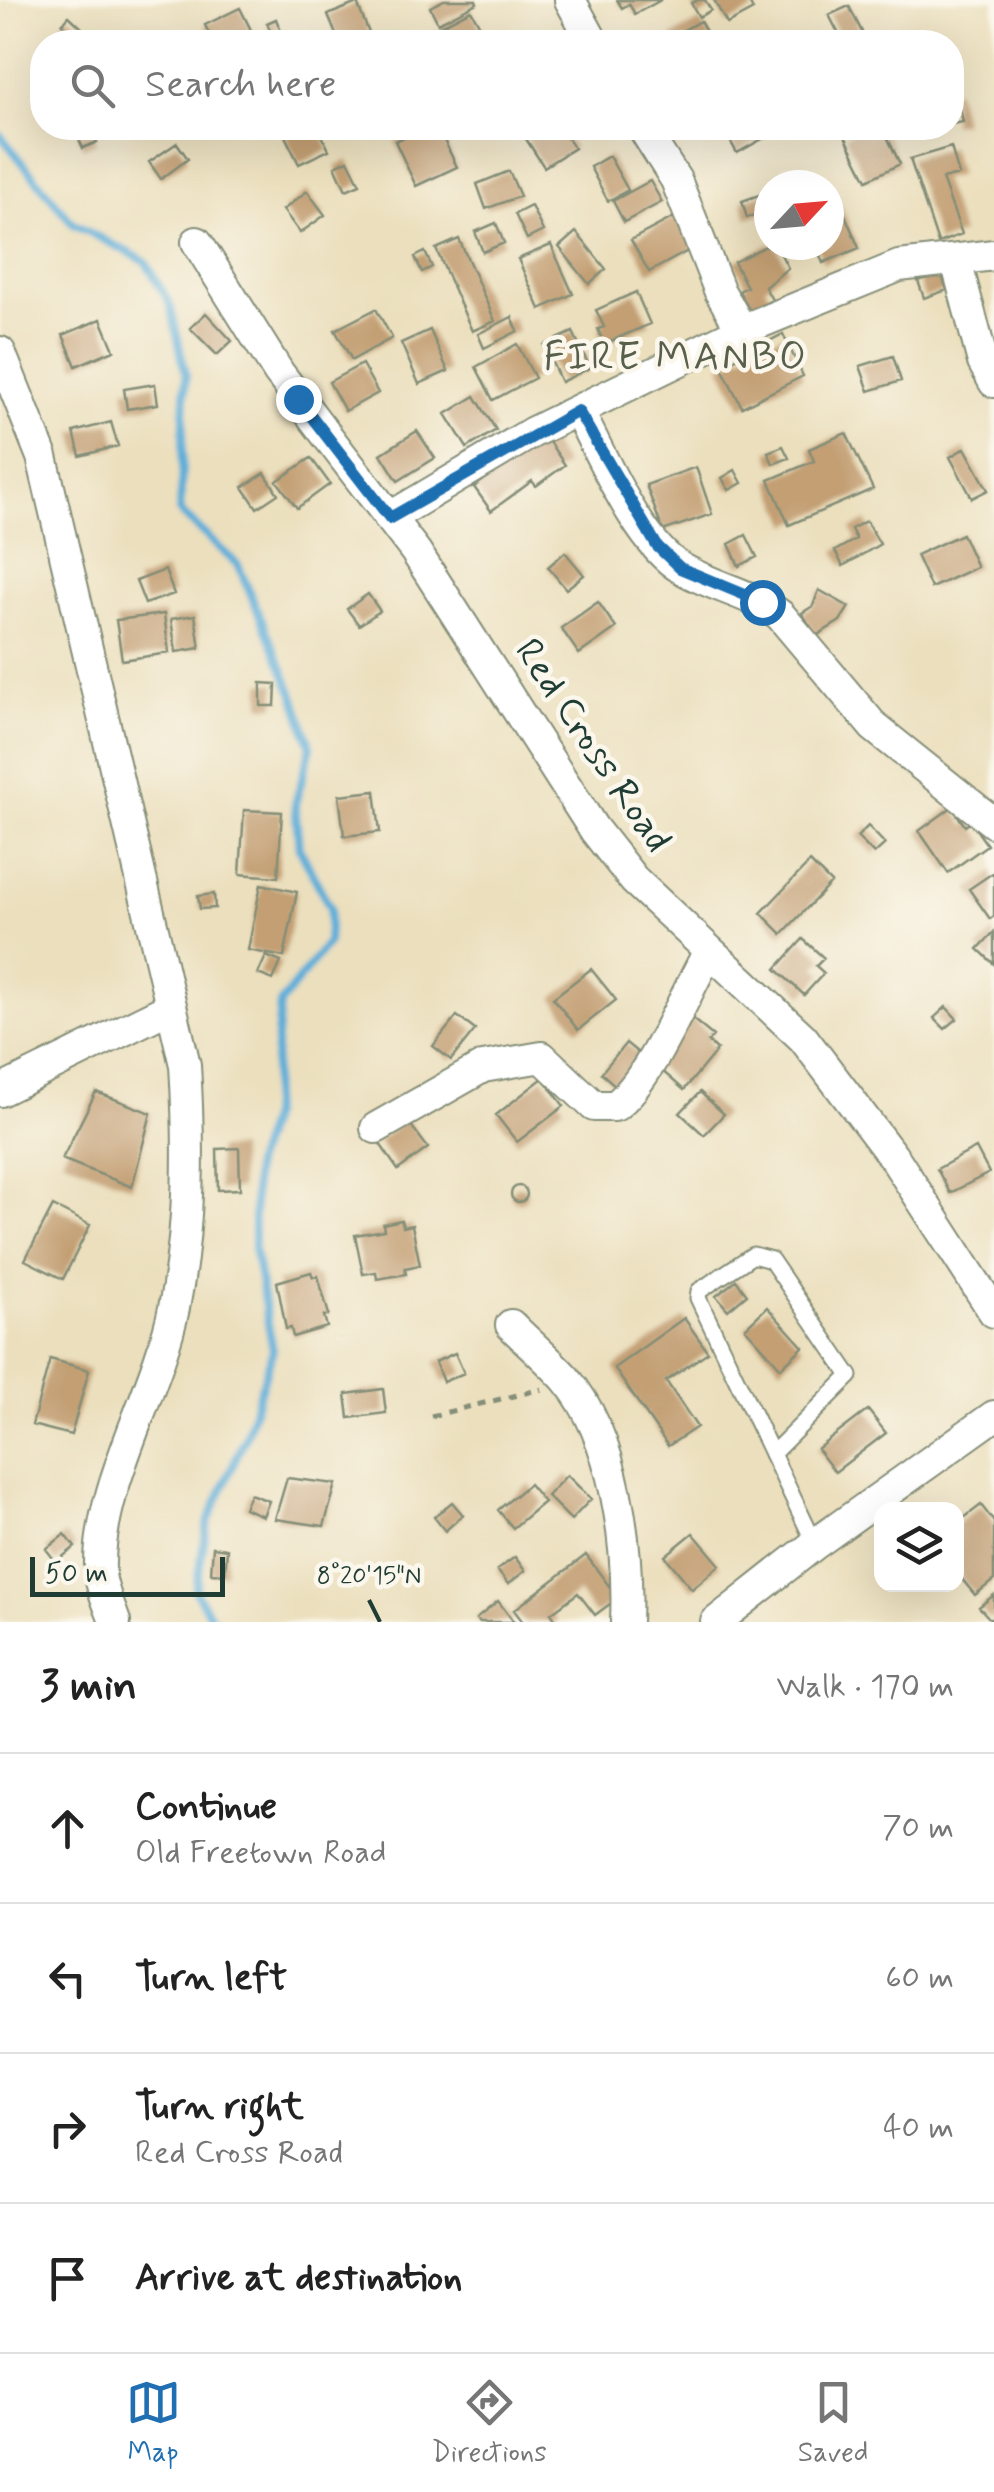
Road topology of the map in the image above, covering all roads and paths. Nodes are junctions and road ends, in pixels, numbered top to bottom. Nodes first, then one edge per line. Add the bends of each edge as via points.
1 (570, 0) edge
2 (587, 30) edge
3 (651, 140) edge
4 (196, 242) dead end
5 (994, 255) edge
6 (956, 261) junction
7 (742, 330) junction
8 (0, 352) edge
9 (994, 382) edge
10 (578, 411) junction
11 (390, 518) junction
12 (994, 823) edge
13 (708, 953) junction
14 (172, 1007) junction
15 (0, 1091) edge
16 (376, 1128) dead end
17 (994, 1312) edge
18 (510, 1325) dead end
19 (568, 1381) junction
20 (431, 1416) dead end
21 (994, 1416) edge
22 (772, 1454) junction
23 (814, 1544) junction
24 (114, 1622) edge
25 (626, 1622) edge
26 (716, 1622) edge

1 - 2 street
3 - 7 street via 676,180
4 - 11 street, Red Cross Road via 279,373
5 - 6 street
6 - 7 street via 877,273
6 - 9 street
7 - 10 street
8 - 14 street via 42,456
10 - 11 street
10 - 12 street via 657,546 680,568 780,615 874,727
11 - 13 street, Red Cross Road via 593,828 634,880
13 - 16 street via 649,1070 615,1106 594,1106 542,1057 483,1067
13 - 17 street, Red Cross Road via 803,1038 898,1162
14 - 15 street
14 - 24 street via 192,1160 174,1308 102,1533 100,1575
18 - 19 street
19 - 20 path
19 - 25 street via 612,1473 621,1512
21 - 23 street
22 - 22 lane via 698,1298 705,1286 763,1254 850,1376
22 - 23 lane
23 - 26 street

